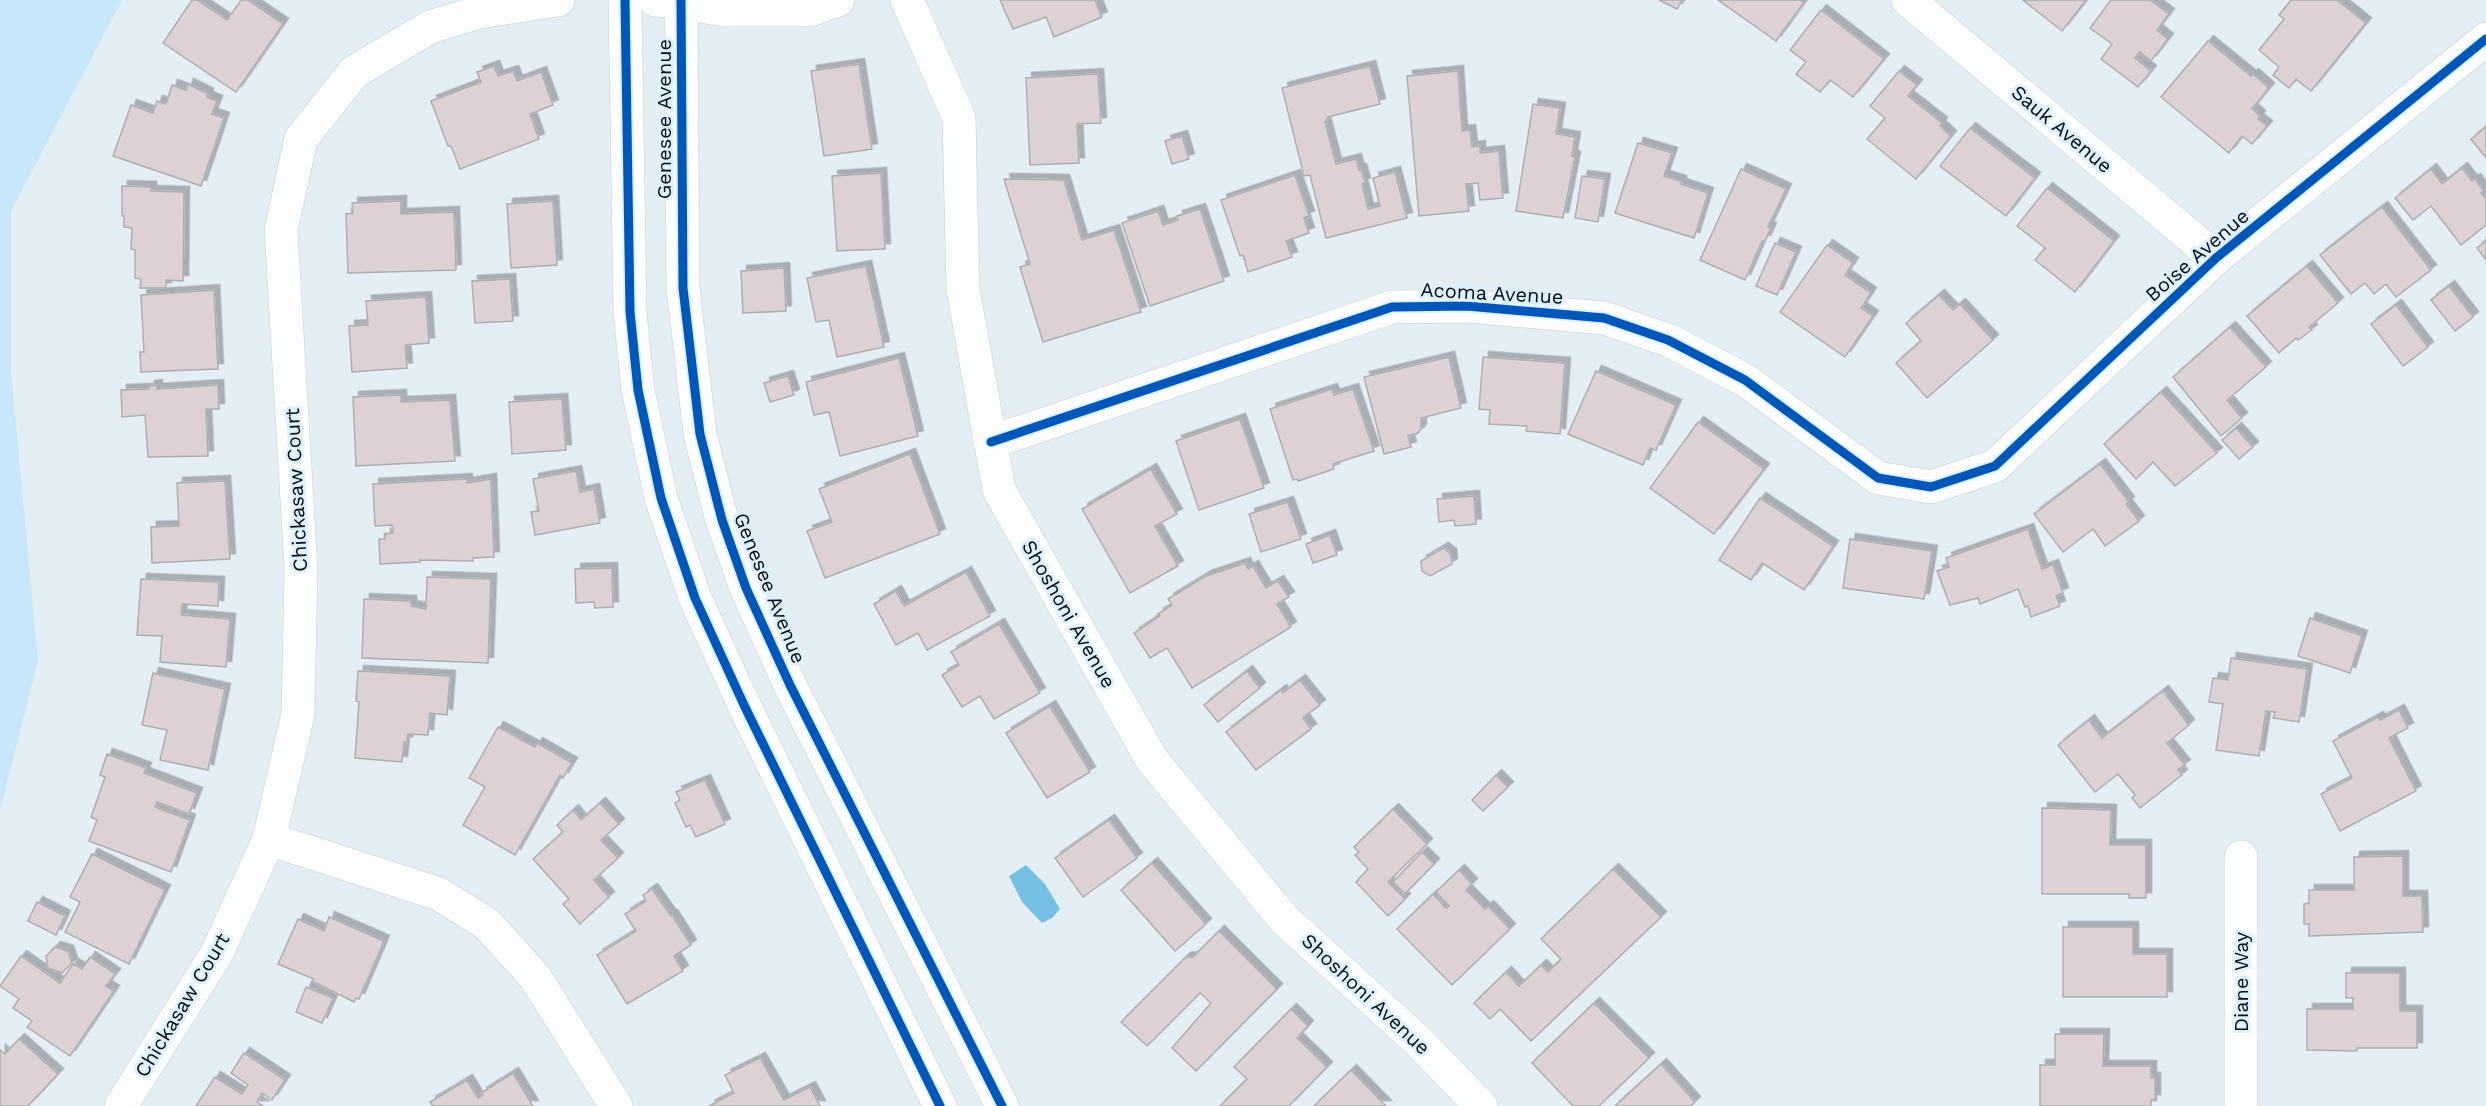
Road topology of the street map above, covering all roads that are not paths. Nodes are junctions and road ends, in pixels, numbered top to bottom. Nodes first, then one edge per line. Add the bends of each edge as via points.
1 (558, 0) edge
2 (625, 0) edge
3 (838, 0) edge
4 (907, 0) edge
5 (1908, 0) edge
6 (673, 1) edge
7 (2486, 39) edge
8 (2216, 258) junction
9 (991, 442) junction
10 (1930, 487) joint
11 (269, 838) junction
12 (2241, 857) dead end
13 (121, 1106) edge
14 (616, 1106) edge
15 (940, 1106) edge
16 (1002, 1106) edge
17 (1481, 1106) edge
18 (2241, 1106) edge

1 - 11 street, Chickasaw Court via 479,12 430,27 354,72 301,139 281,230 301,569 298,714
2 - 15 street, Genesee Avenue via 630,312 638,390 661,498 694,598
3 - 6 street via 810,10 723,10
4 - 9 street, Shoshoni Avenue via 959,117 963,289
5 - 8 street, Sauk Avenue
6 - 16 street, Genesee Avenue via 683,288 700,434 722,520 746,588 790,685
7 - 8 street, Boise Avenue
8 - 10 street, Boise Avenue via 1995,466
9 - 10 street, Acoma Avenue via 1392,307 1467,306 1604,318 1668,340 1745,380 1878,478
9 - 17 street, Shoshoni Avenue via 999,490 1152,760 1285,920 1419,1041
11 - 13 street, Chickasaw Court via 217,953
11 - 14 street via 439,894 487,924 536,977
12 - 18 street, Diane Way

